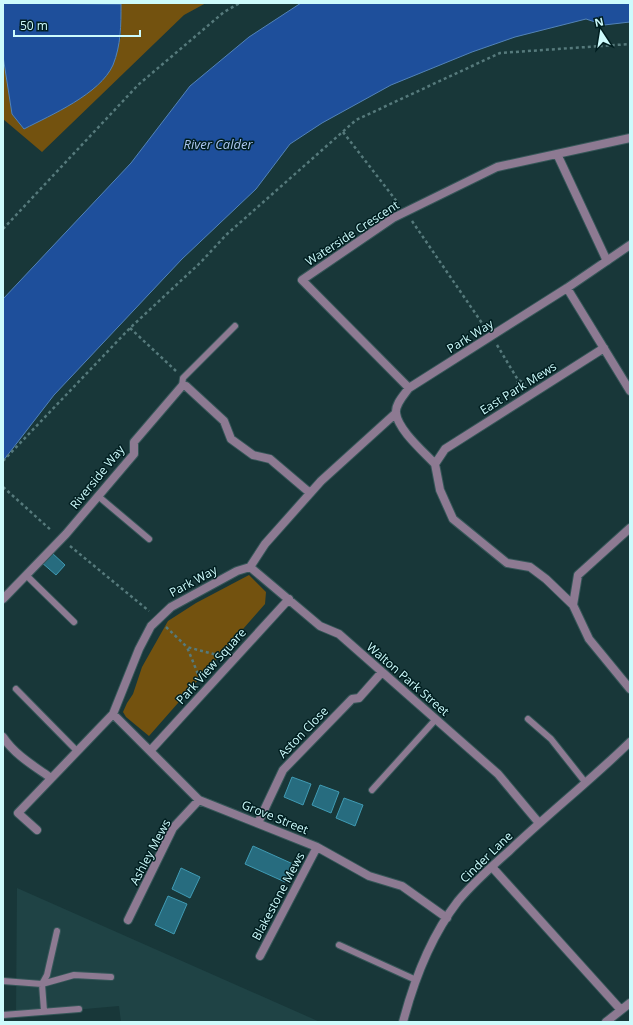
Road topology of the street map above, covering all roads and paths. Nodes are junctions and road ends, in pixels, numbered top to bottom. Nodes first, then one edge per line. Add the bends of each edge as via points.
1 (240, 3) edge
2 (630, 44) edge
3 (343, 132) junction
4 (630, 138) edge
5 (557, 154) junction
6 (406, 212) junction
7 (3, 229) edge
8 (630, 245) edge
9 (606, 261) junction
10 (567, 288) junction
11 (235, 326) dead end
12 (130, 328) junction
13 (491, 336) junction
14 (604, 348) junction
15 (182, 382) junction
16 (409, 388) junction
17 (541, 388) junction
18 (630, 391) edge
19 (396, 413) junction
20 (3, 460) edge
21 (434, 464) junction
22 (3, 487) edge
23 (310, 493) junction
24 (98, 496) junction
25 (630, 528) edge
26 (61, 539) junction
27 (149, 539) dead end
28 (250, 567) junction
29 (26, 575) junction
30 (3, 599) edge
31 (289, 599) junction
32 (574, 605) junction
33 (159, 619) junction
34 (74, 622) dead end
35 (187, 648) junction
36 (230, 663) junction
37 (382, 672) junction
38 (16, 689) dead end
39 (630, 689) edge
40 (205, 691) junction
41 (113, 714) junction
42 (436, 719) junction
43 (528, 719) dead end
44 (3, 737) edge
45 (630, 742) edge
46 (77, 751) junction
47 (150, 751) junction
48 (51, 778) junction
49 (585, 782) junction
50 (372, 790) dead end
51 (199, 800) junction
52 (258, 823) junction
53 (539, 823) junction
54 (37, 830) dead end
55 (317, 847) junction
56 (492, 867) junction
57 (447, 918) junction
58 (128, 920) dead end
59 (57, 931) dead end
60 (339, 945) dead end
61 (260, 956) dead end
62 (111, 977) dead end
63 (416, 980) junction
64 (3, 981) edge
65 (42, 984) junction
66 (630, 1003) edge
67 (79, 1009) dead end
68 (621, 1010) junction
69 (44, 1012) junction
70 (3, 1015) edge
71 (403, 1022) edge
72 (606, 1022) edge

1 - 7 path via 224,12 138,85
2 - 3 path via 500,53 356,120
3 - 6 path
3 - 12 path via 226,235
4 - 5 street, Waterside Crescent
5 - 6 street, Waterside Crescent via 497,167
5 - 9 street
6 - 13 path
6 - 16 street, Waterside Crescent via 393,218 302,280
8 - 9 street, Park Way
9 - 10 street, Park Way
10 - 13 street, Park Way
10 - 14 street
11 - 15 lane
12 - 15 path
12 - 20 path
13 - 16 street, Park Way
13 - 17 path via 518,380
14 - 17 street, East Park Mews
14 - 18 street
15 - 23 street via 224,421 231,439 253,455 270,459
15 - 24 street, Riverside Way via 134,442 134,454
16 - 19 street, Park Way via 400,399
17 - 21 street, East Park Mews via 445,449
19 - 21 street via 402,428
19 - 23 street, Park Way
21 - 32 street via 440,490 453,519 507,563 530,567
22 - 26 path
23 - 28 street, Park Way via 265,544
24 - 26 street, Riverside Way
24 - 27 lane
25 - 32 street via 578,575
26 - 29 street, Riverside Way
26 - 33 path
28 - 31 street, Walton Park Street
28 - 33 street, Park Way via 171,607
29 - 30 street, Riverside Way
29 - 34 lane
31 - 36 street, Park View Square
31 - 37 street, Walton Park Street via 320,626 339,634
32 - 39 street via 589,639
33 - 35 path
33 - 41 street, Park Way via 139,648
35 - 36 path via 220,656
35 - 40 path
36 - 40 street, Park View Square
37 - 42 street, Walton Park Street
37 - 52 street, Aston Close via 359,698 352,699 283,770
38 - 46 lane
40 - 47 street, Park View Square
41 - 46 street, Park Way
41 - 47 street, Grove Street
42 - 50 lane
42 - 53 street, Walton Park Street via 498,774
43 - 49 lane via 551,739
44 - 48 street via 30,764
45 - 49 street, Cinder Lane
46 - 48 street, Park Way
47 - 51 street, Grove Street
48 - 54 street, Park Way via 18,813
49 - 53 street, Cinder Lane
51 - 52 street, Grove Street
51 - 58 street, Ashley Mews via 173,828
52 - 55 street, Grove Street
53 - 56 street, Cinder Lane
55 - 57 street, Grove Street via 369,876 402,886
55 - 61 street, Blakestone Mews
56 - 57 street, Cinder Lane via 458,901
56 - 68 street
57 - 63 street, Cinder Lane
59 - 65 lane via 47,975
60 - 63 lane
62 - 65 lane via 74,976
63 - 71 street, Cinder Lane
64 - 65 lane
65 - 69 lane
66 - 68 street
67 - 69 lane
68 - 72 street
69 - 70 lane

